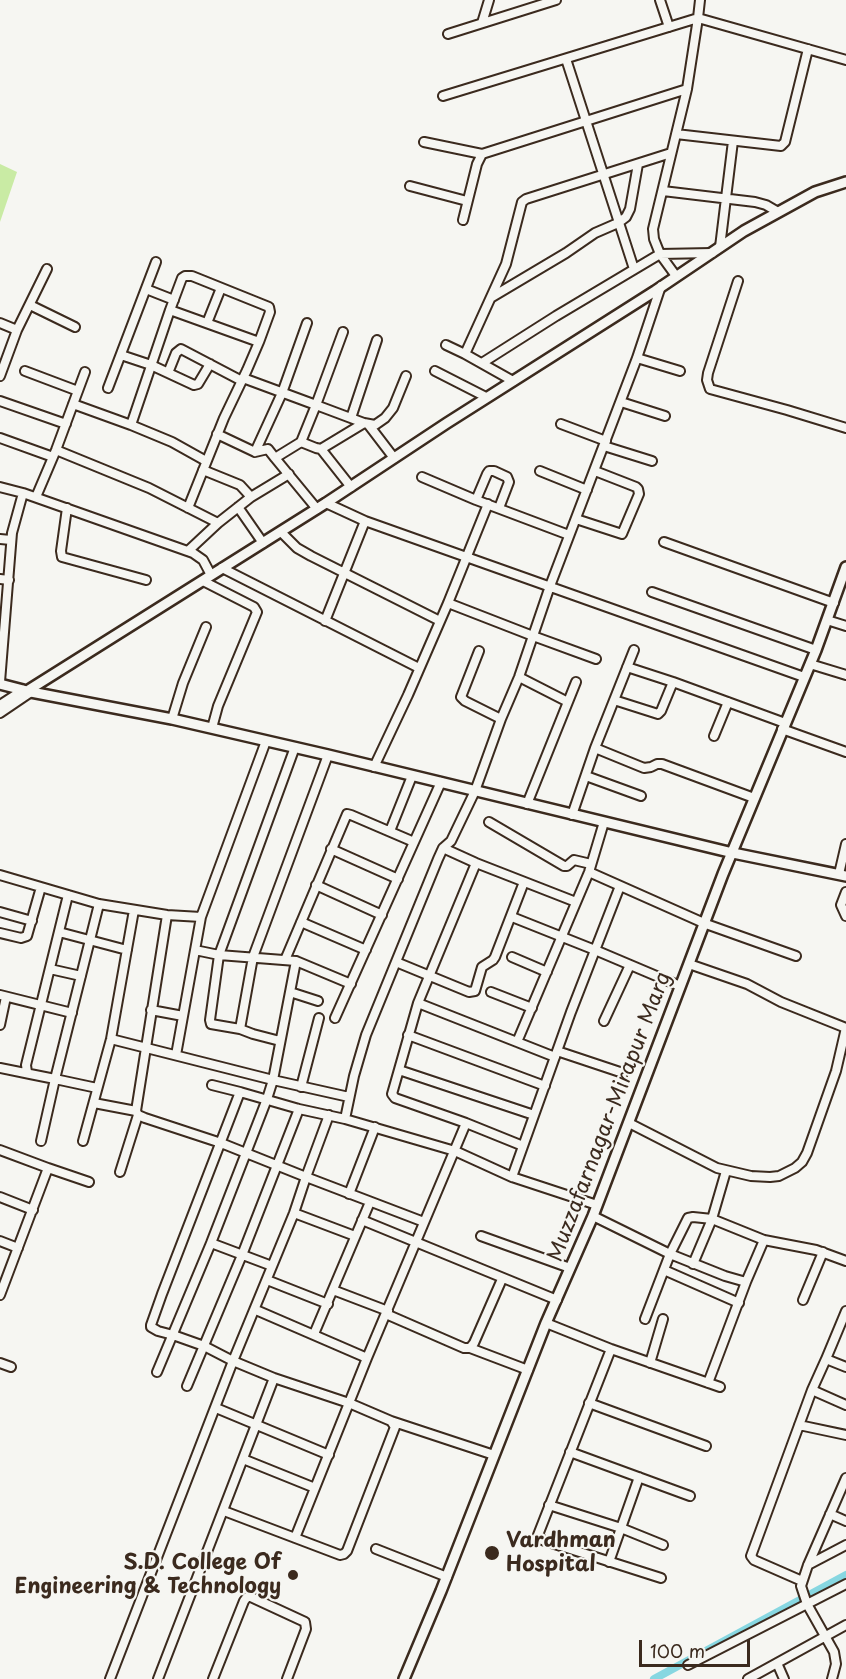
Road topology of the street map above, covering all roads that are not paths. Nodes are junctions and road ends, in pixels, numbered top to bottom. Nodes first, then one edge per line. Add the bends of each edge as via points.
1 (489, 0) edge
2 (554, 0) edge
3 (660, 0) edge
4 (700, 0) edge
5 (699, 18) junction
6 (482, 23) junction
7 (669, 27) junction
8 (448, 34) dead end
9 (808, 49) junction
10 (566, 58) junction
11 (846, 60) edge
12 (687, 89) junction
13 (443, 96) dead end
14 (586, 122) junction
15 (676, 134) junction
16 (733, 141) junction
17 (424, 142) dead end
18 (671, 153) junction
19 (482, 154) junction
20 (638, 164) junction
21 (604, 175) junction
22 (846, 182) edge
23 (410, 186) dead end
24 (663, 191) junction
25 (726, 198) junction
26 (468, 201) junction
27 (778, 212) junction
28 (463, 220) dead end
29 (618, 223) junction
30 (720, 247) junction
31 (712, 253) junction
32 (660, 254) junction
33 (156, 262) dead end
34 (634, 269) junction
35 (47, 270) dead end
36 (676, 276) junction
37 (738, 281) dead end
38 (661, 286) junction
39 (221, 288) junction
40 (146, 289) junction
41 (491, 298) junction
42 (174, 300) junction
43 (30, 305) junction
44 (170, 310) junction
45 (0, 323) edge
46 (207, 323) junction
47 (307, 323) dead end
48 (75, 327) dead end
49 (17, 330) junction
50 (343, 332) dead end
51 (377, 340) dead end
52 (259, 342) junction
53 (446, 345) dead end
54 (121, 354) junction
55 (465, 354) junction
56 (637, 358) junction
57 (2, 362) edge
58 (482, 363) junction
59 (210, 364) junction
60 (151, 365) junction
61 (25, 370) dead end
62 (435, 371) dead end
63 (680, 371) dead end
64 (85, 372) dead end
65 (168, 373) junction
66 (0, 376) edge
67 (406, 376) dead end
68 (243, 380) junction
69 (513, 381) junction
70 (108, 388) dead end
71 (78, 391) junction
72 (282, 393) junction
73 (486, 397) junction
74 (0, 401) edge
75 (621, 402) junction
76 (73, 404) junction
77 (316, 405) junction
78 (665, 416) dead end
79 (351, 418) junction
80 (366, 423) junction
81 (66, 424) junction
82 (561, 424) dead end
83 (131, 425) junction
84 (846, 428) edge
85 (217, 434) junction
86 (0, 438) edge
87 (301, 442) junction
88 (605, 444) junction
89 (321, 449) junction
90 (255, 452) junction
91 (54, 454) junction
92 (275, 458) junction
93 (394, 458) junction
94 (206, 460) junction
95 (652, 461) dead end
96 (203, 470) junction
97 (540, 471) dead end
98 (595, 471) junction
99 (289, 474) junction
100 (422, 477) dead end
101 (0, 487) edge
102 (351, 487) junction
103 (587, 490) junction
104 (23, 494) junction
105 (36, 497) junction
106 (251, 497) junction
107 (476, 500) junction
108 (326, 503) junction
109 (488, 504) junction
110 (238, 507) junction
111 (68, 508) junction
112 (188, 508) junction
113 (499, 508) junction
114 (317, 509) junction
115 (576, 519) junction
116 (364, 520) junction
117 (218, 524) junction
118 (281, 532) junction
119 (569, 535) junction
120 (0, 539) edge
121 (11, 540) junction
122 (664, 542) dead end
123 (263, 543) junction
124 (189, 551) junction
125 (468, 557) junction
126 (846, 567) edge
127 (222, 568) junction
128 (344, 572) junction
129 (211, 575) junction
130 (0, 579) edge
131 (9, 580) junction
132 (146, 580) dead end
133 (202, 581) junction
134 (550, 586) junction
135 (842, 590) edge
136 (652, 592) dead end
137 (448, 603) junction
138 (834, 603) junction
139 (827, 620) junction
140 (325, 621) junction
141 (440, 621) junction
142 (846, 626) edge
143 (3, 627) edge
144 (206, 627) dead end
145 (533, 636) junction
146 (634, 650) dead end
147 (816, 650) junction
148 (480, 651) dead end
149 (596, 659) dead end
150 (810, 664) junction
151 (627, 667) junction
152 (419, 668) junction
153 (846, 675) edge
154 (519, 677) junction
155 (804, 677) junction
156 (576, 682) dead end
157 (673, 682) junction
158 (0, 683) edge
159 (27, 691) junction
160 (615, 700) junction
161 (568, 702) junction
162 (728, 702) junction
163 (0, 705) edge
164 (0, 713) edge
165 (501, 718) junction
166 (172, 719) junction
167 (784, 726) junction
168 (212, 728) junction
169 (714, 736) dead end
170 (266, 741) junction
171 (295, 747) junction
172 (595, 748) junction
173 (846, 752) edge
174 (328, 755) junction
175 (374, 767) junction
176 (412, 776) junction
177 (586, 776) junction
178 (441, 782) junction
179 (475, 790) junction
180 (641, 796) dead end
181 (754, 798) junction
182 (527, 804) junction
183 (572, 815) junction
184 (489, 822) dead end
185 (604, 822) junction
186 (390, 831) junction
187 (414, 842) junction
188 (846, 844) edge
189 (443, 848) junction
190 (331, 849) junction
191 (733, 853) junction
192 (476, 863) junction
193 (590, 868) junction
194 (0, 875) edge
195 (842, 875) edge
196 (398, 879) junction
197 (525, 882) junction
198 (316, 885) junction
199 (620, 886) junction
200 (41, 887) junction
201 (846, 892) edge
202 (68, 895) junction
203 (576, 902) junction
204 (99, 904) junction
205 (134, 910) junction
206 (0, 912) edge
207 (167, 915) junction
208 (381, 915) junction
209 (846, 916) edge
210 (201, 917) junction
211 (512, 917) junction
212 (32, 921) junction
213 (301, 922) junction
214 (706, 924) junction
215 (59, 932) junction
216 (0, 933) edge
217 (561, 937) junction
218 (90, 940) junction
219 (127, 950) junction
220 (195, 950) junction
221 (366, 950) junction
222 (595, 950) junction
223 (219, 955) junction
224 (796, 956) dead end
225 (253, 957) junction
226 (512, 957) dead end
227 (285, 960) junction
228 (296, 961) junction
229 (396, 962) junction
230 (689, 964) junction
231 (630, 965) junction
232 (50, 969) junction
233 (547, 972) junction
234 (429, 975) junction
235 (81, 976) junction
236 (351, 984) junction
237 (680, 986) junction
238 (290, 992) junction
239 (491, 992) dead end
240 (3, 996) edge
241 (318, 1001) dead end
242 (418, 1003) junction
243 (41, 1006) junction
244 (532, 1008) junction
245 (151, 1010) junction
246 (72, 1013) junction
247 (183, 1016) junction
248 (319, 1018) dead end
249 (335, 1018) dead end
250 (604, 1021) dead end
251 (0, 1025) edge
252 (846, 1028) edge
253 (240, 1029) junction
254 (408, 1035) junction
255 (111, 1039) junction
256 (280, 1041) junction
257 (518, 1042) junction
258 (146, 1048) junction
259 (556, 1054) junction
260 (176, 1055) junction
261 (0, 1068) edge
262 (399, 1070) junction
263 (623, 1073) dead end
264 (30, 1074) junction
265 (55, 1079) junction
266 (273, 1080) junction
267 (212, 1085) dead end
268 (545, 1086) junction
269 (302, 1087) junction
270 (97, 1089) junction
271 (240, 1092) junction
272 (349, 1097) junction
273 (267, 1099) junction
274 (94, 1103) junction
275 (299, 1109) junction
276 (137, 1113) junction
277 (329, 1115) junction
278 (534, 1115) junction
279 (345, 1119) junction
280 (466, 1123) junction
281 (629, 1123) junction
282 (375, 1127) junction
283 (83, 1141) dead end
284 (40, 1142) dead end
285 (221, 1143) junction
286 (523, 1146) junction
287 (0, 1150) edge
288 (455, 1151) junction
289 (246, 1154) junction
290 (277, 1165) junction
291 (48, 1168) junction
292 (726, 1171) junction
293 (120, 1172) dead end
294 (306, 1177) junction
295 (512, 1177) junction
296 (89, 1182) dead end
297 (349, 1194) junction
298 (0, 1197) edge
299 (370, 1202) junction
300 (597, 1205) junction
301 (33, 1210) junction
302 (294, 1213) junction
303 (593, 1216) junction
304 (712, 1219) junction
305 (362, 1220) junction
306 (424, 1222) junction
307 (355, 1236) junction
308 (481, 1236) dead end
309 (764, 1240) junction
310 (0, 1241) edge
311 (416, 1242) junction
312 (211, 1243) junction
313 (18, 1248) junction
314 (823, 1252) junction
315 (670, 1254) junction
316 (242, 1255) junction
317 (846, 1261) edge
318 (693, 1264) junction
319 (272, 1266) junction
320 (570, 1268) junction
321 (664, 1270) junction
322 (502, 1279) junction
323 (267, 1280) junction
324 (746, 1282) junction
325 (333, 1290) junction
326 (1, 1291) edge
327 (556, 1300) junction
328 (803, 1300) dead end
329 (739, 1303) junction
330 (327, 1304) junction
331 (256, 1310) junction
332 (846, 1311) edge
333 (387, 1313) junction
334 (663, 1318) dead end
335 (645, 1319) dead end
336 (546, 1323) junction
337 (843, 1328) edge
338 (314, 1334) junction
339 (172, 1335) junction
340 (204, 1346) junction
341 (470, 1348) junction
342 (611, 1349) junction
343 (368, 1358) junction
344 (826, 1359) junction
345 (233, 1361) junction
346 (0, 1363) edge
347 (650, 1363) junction
348 (11, 1367) dead end
349 (846, 1368) edge
350 (528, 1370) junction
351 (157, 1372) dead end
352 (274, 1378) junction
353 (708, 1383) junction
354 (187, 1386) dead end
355 (720, 1387) dead end
356 (812, 1390) junction
357 (349, 1403) junction
358 (589, 1403) junction
359 (846, 1405) edge
360 (216, 1408) junction
361 (392, 1421) junction
362 (256, 1424) junction
363 (799, 1425) junction
364 (846, 1435) edge
365 (706, 1446) dead end
366 (570, 1452) junction
367 (329, 1455) junction
368 (494, 1455) junction
369 (243, 1459) junction
370 (639, 1477) junction
371 (846, 1480) edge
372 (315, 1488) junction
373 (690, 1496) dead end
374 (549, 1505) junction
375 (224, 1511) junction
376 (830, 1514) junction
377 (846, 1521) edge
378 (621, 1528) junction
379 (295, 1538) junction
380 (663, 1545) dead end
381 (846, 1545) edge
382 (376, 1550) dead end
383 (609, 1562) junction
384 (808, 1565) junction
385 (447, 1577) junction
386 (661, 1578) dead end
387 (802, 1581) junction
388 (846, 1584) edge
389 (805, 1598) junction
390 (846, 1624) edge
391 (825, 1636) junction
392 (846, 1655) edge
393 (836, 1658) junction
394 (777, 1663) junction
395 (688, 1665) dead end
396 (110, 1679) edge
397 (158, 1679) edge
398 (213, 1679) edge
399 (287, 1679) edge
400 (404, 1679) edge
401 (748, 1679) edge
402 (784, 1679) edge
403 (832, 1679) edge

1 - 6 street
2 - 6 street
3 - 7 street
4 - 5 street
5 - 7 street
5 - 9 street
5 - 12 street
6 - 8 street
7 - 10 street
9 - 11 street
9 - 16 street via 783,145
10 - 13 street
10 - 14 street
12 - 14 street
12 - 15 street
14 - 19 street
14 - 21 street
15 - 16 street
15 - 18 street
16 - 25 street
17 - 19 street
18 - 20 street
18 - 24 street
19 - 26 street
20 - 21 street
20 - 29 street via 629,212
21 - 29 street
21 - 41 street via 522,202 508,258
22 - 27 main road via 815,192
23 - 26 street
24 - 25 street
24 - 32 street via 653,229
25 - 27 street via 761,203
25 - 30 street
26 - 28 street
27 - 30 main road
29 - 34 street
29 - 41 street via 595,233
30 - 31 main road
31 - 32 street
31 - 36 main road
32 - 34 street
32 - 36 street
33 - 40 street
34 - 58 street
35 - 43 street
36 - 38 main road
37 - 84 street via 706,380 710,389
38 - 56 street
38 - 69 main road
39 - 42 street via 185,276
39 - 46 street
39 - 52 street via 269,307
40 - 42 street
40 - 54 street
41 - 55 street
42 - 44 street
43 - 48 street
43 - 49 street
44 - 46 street
44 - 60 street
45 - 49 street
46 - 52 street
47 - 72 street
49 - 57 street
50 - 77 street
51 - 79 street
52 - 68 street
53 - 55 street
54 - 60 street
54 - 70 street
55 - 58 street
56 - 63 street
56 - 75 street
57 - 66 street
58 - 69 street
59 - 65 street via 196,385
59 - 65 street via 181,349
59 - 68 street
60 - 65 street
60 - 83 street
61 - 71 street
62 - 73 street
64 - 71 street
67 - 80 street via 390,413 377,424
68 - 72 street
68 - 85 street
69 - 73 main road
71 - 76 street
72 - 77 street
72 - 90 street
73 - 93 main road
74 - 81 street
75 - 78 street
75 - 88 street
76 - 81 street
76 - 83 street
77 - 79 street
77 - 87 street
79 - 80 street
80 - 89 street
80 - 93 street
81 - 91 street
82 - 88 street
83 - 94 street
85 - 90 street
85 - 94 street
86 - 91 street
87 - 89 street
87 - 92 street
88 - 95 street
88 - 98 street
89 - 102 street
90 - 92 street via 268,449
91 - 105 street
91 - 112 street via 149,488
92 - 99 street
93 - 102 main road
94 - 96 street
96 - 106 street via 240,485
96 - 112 street
97 - 103 street
98 - 103 street
98 - 115 street via 636,487 639,494 622,534
99 - 106 street
99 - 114 street
100 - 107 street
101 - 104 street
102 - 108 main road
103 - 115 street
104 - 105 street
104 - 121 street
105 - 111 street
106 - 110 street
107 - 109 street
107 - 113 street via 487,474 494,471 509,482
108 - 114 main road
108 - 116 street
109 - 113 street
109 - 125 street
110 - 117 street
110 - 123 street
111 - 124 street
111 - 132 street via 62,557
112 - 117 street
113 - 119 street
114 - 118 main road
115 - 119 street
116 - 125 street
116 - 128 street
117 - 124 street
118 - 123 main road
118 - 128 street via 304,552
119 - 134 street
120 - 121 street
121 - 131 street
122 - 138 street
123 - 127 main road
124 - 129 street via 203,560
125 - 134 street
125 - 137 street
126 - 135 main road, Muzzafarnagar-Mirapur Marg
127 - 129 main road
127 - 140 street
128 - 140 street
128 - 141 street
129 - 133 main road
130 - 131 street
131 - 143 street
133 - 159 main road
133 - 168 street via 257,612
134 - 145 street
134 - 155 street
135 - 138 main road, Muzzafarnagar-Mirapur Marg
136 - 147 street
137 - 141 street
137 - 145 street
138 - 139 main road, Muzzafarnagar-Mirapur Marg
139 - 142 street
139 - 147 main road, Muzzafarnagar-Mirapur Marg
140 - 152 street
141 - 152 street
143 - 158 street
144 - 166 street
145 - 149 street
145 - 154 street
146 - 151 street
147 - 150 main road, Muzzafarnagar-Mirapur Marg
148 - 165 street via 461,697
150 - 153 street
150 - 155 main road, Muzzafarnagar-Mirapur Marg
151 - 157 street
151 - 160 street
152 - 175 street
154 - 161 street
154 - 165 street
155 - 167 main road, Muzzafarnagar-Mirapur Marg
156 - 161 street
157 - 160 street via 658,714
157 - 162 street
158 - 159 main road
159 - 163 street
159 - 164 street
159 - 166 main road
160 - 172 street
161 - 182 street
162 - 167 street
162 - 169 street
165 - 179 street
166 - 168 main road
167 - 173 street
167 - 181 main road, Muzzafarnagar-Mirapur Marg
168 - 170 main road
170 - 171 main road
170 - 210 street
171 - 174 main road
171 - 223 street
172 - 177 street
172 - 181 street via 644,768 662,764
174 - 175 main road
174 - 225 street
175 - 176 main road
176 - 178 main road
176 - 186 street
177 - 180 street
177 - 183 street
178 - 179 main road
178 - 187 street
179 - 182 main road
179 - 189 street via 451,842
181 - 191 main road, Muzzafarnagar-Mirapur Marg
182 - 183 main road
183 - 185 main road
184 - 193 street via 564,866 574,860
185 - 191 main road
185 - 193 street
186 - 187 street
186 - 190 street via 346,814
187 - 196 street
188 - 195 street
189 - 192 street
189 - 229 street
190 - 196 street
190 - 198 street
191 - 195 main road
191 - 214 main road, Muzzafarnagar-Mirapur Marg
192 - 197 street
192 - 234 street
193 - 199 street
193 - 203 street
194 - 200 street
196 - 208 street
197 - 203 street
197 - 211 street
198 - 208 street
198 - 213 street
199 - 214 street
199 - 222 street
200 - 202 street
200 - 212 street
201 - 209 street via 841,905
202 - 204 street
202 - 215 street
203 - 217 street
204 - 205 street
204 - 218 street
205 - 207 street
205 - 219 street
206 - 212 street
207 - 210 street
207 - 245 street
208 - 221 street
210 - 220 street
211 - 217 street
211 - 234 street via 495,957 480,970 475,991
212 - 216 street via 25,938
213 - 221 street
213 - 227 street
214 - 224 street
214 - 230 main road, Muzzafarnagar-Mirapur Marg
215 - 218 street
215 - 232 street
217 - 222 street
217 - 233 street
218 - 219 street
218 - 235 street
219 - 255 street
220 - 223 street
220 - 247 street
221 - 236 street
222 - 231 street
222 - 259 street
223 - 225 street
223 - 253 street via 210,1022
225 - 227 street
225 - 253 street
226 - 233 street
227 - 228 street
228 - 236 street
228 - 238 street
229 - 234 street
229 - 272 street via 362,1045
230 - 237 main road, Muzzafarnagar-Mirapur Marg
230 - 252 street via 747,984
231 - 237 street
231 - 250 street
232 - 235 street
232 - 243 street
233 - 244 street
234 - 242 street
235 - 246 street
236 - 249 street
237 - 281 main road, Muzzafarnagar-Mirapur Marg
238 - 241 street
238 - 256 street
239 - 244 street
240 - 243 street
240 - 251 street
242 - 254 street
242 - 257 street
243 - 246 street
243 - 264 street via 26,1065
244 - 257 street
245 - 247 street
245 - 258 street
246 - 265 street
247 - 260 street
248 - 269 street
252 - 292 street via 836,1071 802,1162 779,1176
253 - 256 street
254 - 262 street
254 - 268 street
255 - 258 street
255 - 270 street
256 - 266 street
257 - 259 street
258 - 260 street
258 - 276 street
259 - 263 street
259 - 268 street
260 - 266 street
261 - 264 street
262 - 278 street
262 - 280 street via 392,1094 395,1098
264 - 265 street
265 - 270 street
265 - 284 street
266 - 269 street
266 - 273 street
267 - 271 street
268 - 278 street
269 - 272 street
270 - 274 street
271 - 273 street
271 - 285 street
272 - 279 street
273 - 275 street
273 - 289 street
274 - 276 street
274 - 283 street
275 - 277 street
275 - 290 street
276 - 285 street
276 - 293 street
277 - 279 street
277 - 294 street
278 - 286 street
279 - 282 street
280 - 286 street
280 - 288 street
281 - 292 street
281 - 300 main road, Muzzafarnagar-Mirapur Marg
282 - 288 street
282 - 297 street
285 - 289 street
285 - 339 street via 151,1325
286 - 295 street
287 - 291 street
288 - 295 street
288 - 306 street
289 - 290 street
289 - 312 street
290 - 294 street
290 - 316 street
291 - 296 street
291 - 301 street
292 - 304 street
294 - 297 street
294 - 302 street
295 - 300 street
297 - 299 street
298 - 301 street
299 - 305 street
299 - 306 street
300 - 303 main road, Muzzafarnagar-Mirapur Marg
301 - 313 street
302 - 307 street
302 - 319 street
303 - 315 street
303 - 320 main road, Muzzafarnagar-Mirapur Marg
304 - 309 street
304 - 315 street via 688,1218
304 - 318 street
305 - 307 street
305 - 311 street
306 - 311 street
307 - 325 street
308 - 320 street
309 - 314 street
309 - 324 street
310 - 313 street
311 - 322 street
311 - 333 street
312 - 316 street
312 - 339 street
313 - 326 street
314 - 317 street
314 - 328 street
315 - 318 street
315 - 321 street
316 - 319 street
316 - 340 street
318 - 324 street
319 - 323 street
320 - 327 main road, Muzzafarnagar-Mirapur Marg
321 - 329 street
321 - 335 street
322 - 327 street
322 - 341 street
323 - 330 street
323 - 331 street
324 - 329 street
325 - 330 street
325 - 333 street
327 - 336 main road, Muzzafarnagar-Mirapur Marg
329 - 353 street
330 - 338 street
331 - 338 street
331 - 345 street
332 - 337 street
333 - 341 street
333 - 343 street
334 - 347 street
336 - 342 street
336 - 350 main road, Muzzafarnagar-Mirapur Marg
337 - 344 street
338 - 343 street
339 - 340 street
339 - 351 street
340 - 345 street
340 - 354 street
341 - 350 street
342 - 347 street
342 - 358 street
343 - 357 street
344 - 349 street
344 - 356 street
345 - 352 street
345 - 360 street
346 - 348 street
347 - 353 street
350 - 368 main road, Muzzafarnagar-Mirapur Marg
352 - 357 street
352 - 362 street
353 - 355 street
356 - 359 street
356 - 363 street
357 - 361 street
357 - 367 street
358 - 365 street
358 - 366 street
360 - 362 street
360 - 396 street
361 - 368 street
361 - 379 street via 394,1430 347,1551 340,1555
362 - 367 street
362 - 369 street
363 - 364 street
363 - 387 street via 751,1556
366 - 370 street
366 - 374 street
367 - 372 street
368 - 385 main road, Muzzafarnagar-Mirapur Marg
369 - 372 street
369 - 375 street
370 - 373 street
370 - 378 street
371 - 376 street
372 - 379 street
374 - 378 street
374 - 383 street via 539,1538
375 - 379 street
375 - 397 street
376 - 377 street
376 - 384 street
378 - 380 street
378 - 383 street
381 - 384 street
382 - 385 street
383 - 386 street
384 - 387 street
385 - 400 main road, Muzzafarnagar-Mirapur Marg
387 - 389 street
388 - 389 street
389 - 391 street
389 - 395 street
390 - 391 street
391 - 393 street
391 - 394 street
392 - 393 street
393 - 403 street
394 - 401 street
394 - 402 street
398 - 399 street via 244,1601 251,1597 305,1622 306,1629

